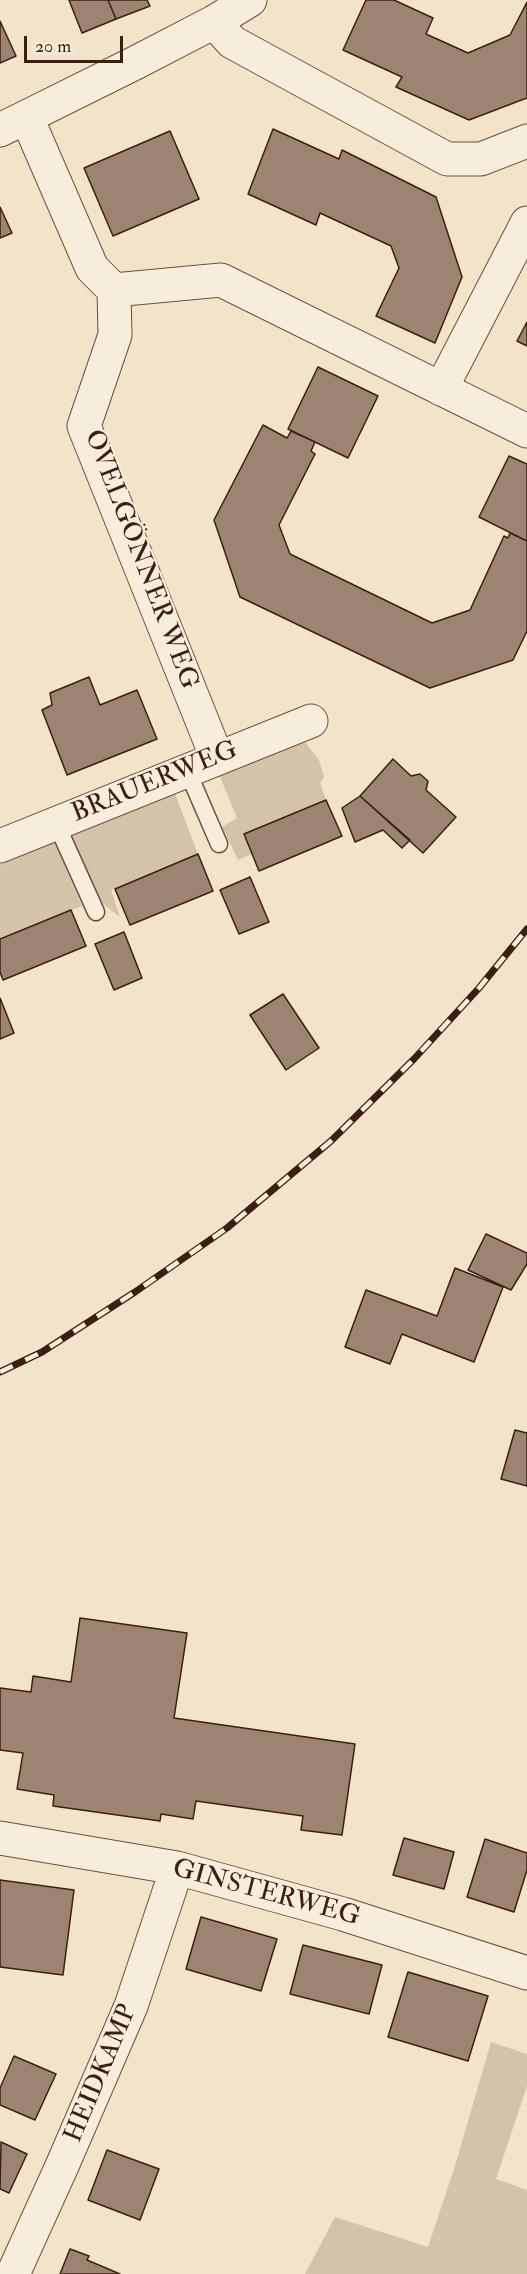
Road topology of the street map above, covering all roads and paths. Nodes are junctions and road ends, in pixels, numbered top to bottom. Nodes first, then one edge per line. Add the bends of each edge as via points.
1 (250, 0) edge
2 (214, 22) junction
3 (14, 124) edge
4 (527, 141) edge
5 (527, 223) edge
6 (114, 290) junction
7 (441, 389) junction
8 (527, 431) edge
9 (311, 721) dead end
10 (217, 758) junction
11 (187, 770) junction
12 (56, 823) junction
13 (219, 844) dead end
14 (0, 846) edge
15 (96, 912) dead end
16 (0, 1838) edge
17 (177, 1868) junction
18 (527, 1973) edge
19 (13, 2274) edge

1 - 2 street
2 - 3 street
2 - 4 street via 232,42 447,159 481,159
3 - 6 street via 92,268
5 - 7 street
6 - 7 street via 221,280
6 - 10 street, OVELGÖNNER WEG via 115,335 84,426
7 - 8 street
9 - 10 street, BRAUERWEG
10 - 11 street, BRAUERWEG
11 - 12 street, BRAUERWEG
11 - 13 lane
12 - 14 street, BRAUERWEG
12 - 15 lane
16 - 17 street, GINSTERWEG
17 - 18 street, GINSTERWEG via 343,1914
17 - 19 street, HEIDKAMP via 131,2006

